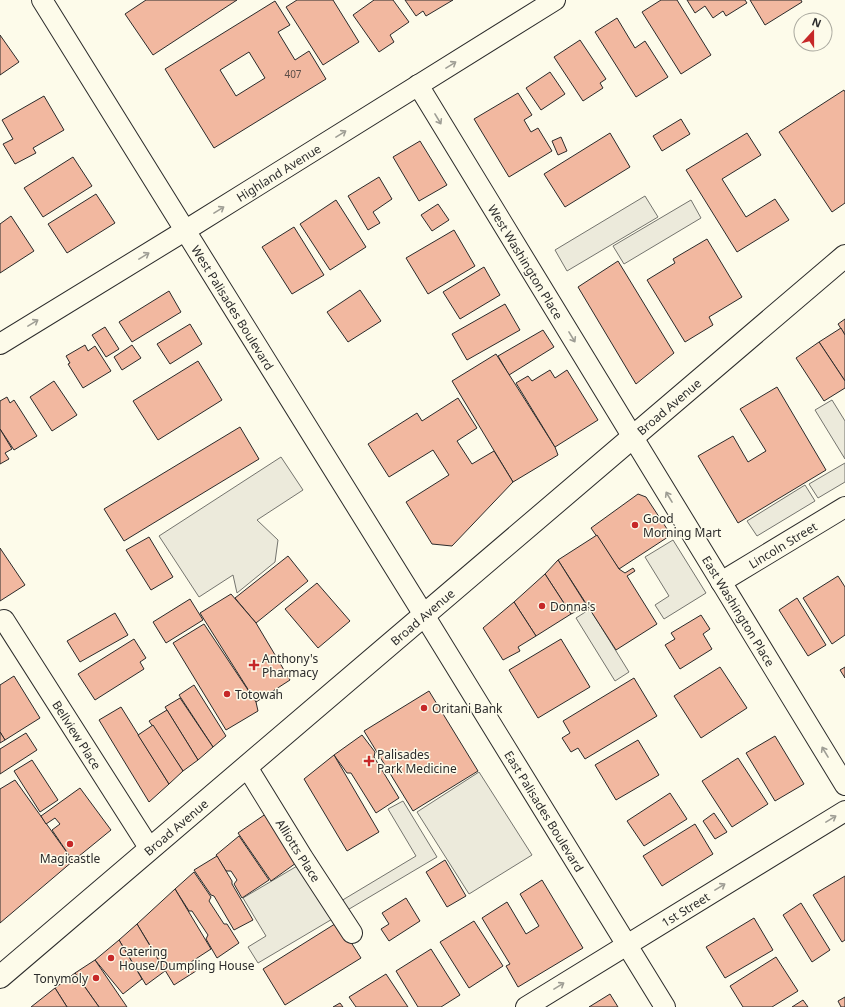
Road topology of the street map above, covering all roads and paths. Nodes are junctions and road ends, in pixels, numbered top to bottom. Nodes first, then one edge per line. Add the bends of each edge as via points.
1 (42, 0) edge
2 (555, 0) edge
3 (418, 85) junction
4 (186, 230) junction
5 (845, 256) edge
6 (0, 344) edge
7 (633, 438) junction
8 (845, 507) edge
9 (721, 582) junction
10 (424, 615) junction
11 (4, 620) dead end
12 (247, 767) junction
13 (845, 785) edge
14 (845, 811) edge
15 (150, 849) junction
16 (352, 933) dead end
17 (627, 944) junction
18 (0, 977) edge
19 (526, 1007) edge
20 (666, 1007) edge

1 - 4 street, West Palisades Boulevard
3 -> 2 street, Highland Avenue
4 -> 3 street, Highland Avenue
3 -> 7 street, West Washington Place
6 -> 4 street, Highland Avenue
4 - 10 street, West Palisades Boulevard
5 - 7 main road, Broad Avenue
9 -> 7 street, East Washington Place
7 - 10 main road, Broad Avenue
8 - 9 street, Lincoln Street
13 -> 9 street, East Washington Place
10 - 12 main road, Broad Avenue
10 - 17 street, East Palisades Boulevard
11 - 15 street, Bellview Place
12 - 15 main road, Broad Avenue
12 - 16 street, Alliotts Place
17 -> 14 street, 1st Street
15 - 18 main road, Broad Avenue
19 -> 17 street, 1st Street
17 - 20 street, East Palisades Boulevard

